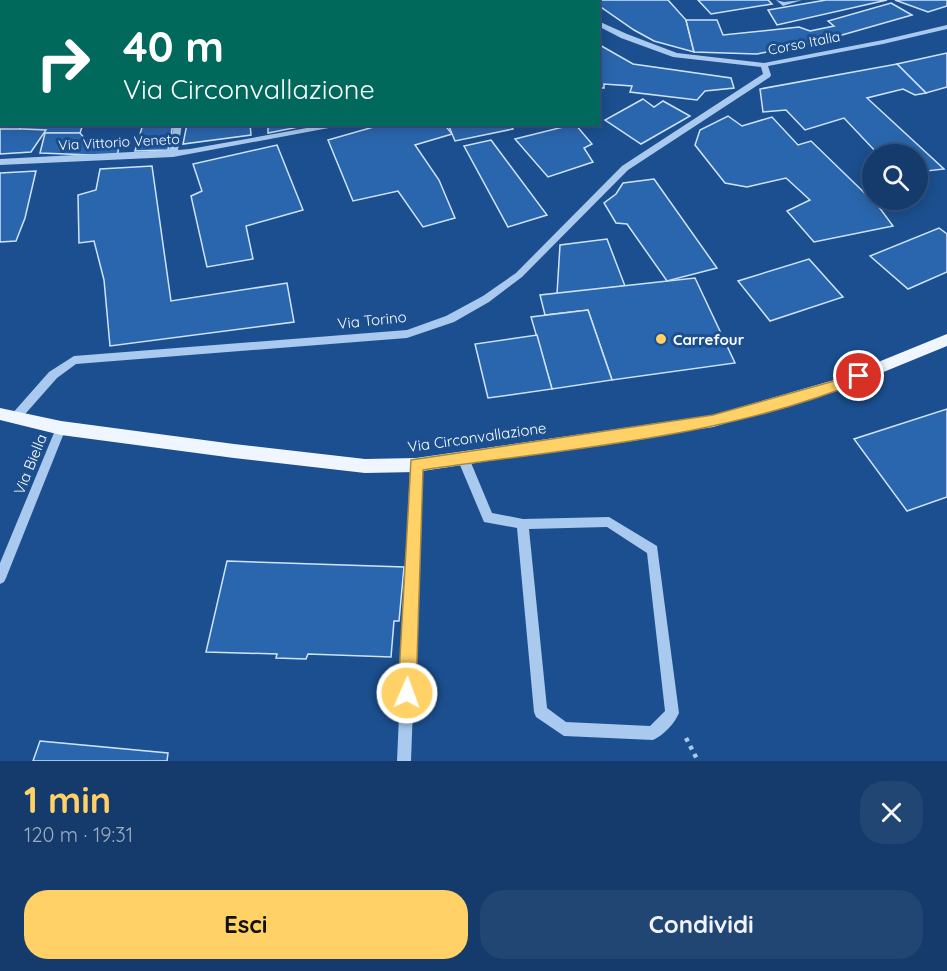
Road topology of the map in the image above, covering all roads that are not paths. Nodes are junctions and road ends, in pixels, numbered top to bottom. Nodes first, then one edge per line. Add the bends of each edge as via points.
1 (779, 0) edge
2 (800, 0) edge
3 (600, 24) edge
4 (947, 27) edge
5 (764, 65) junction
6 (178, 126) edge
7 (334, 126) edge
8 (173, 154) junction
9 (0, 162) edge
10 (947, 340) edge
11 (8, 416) edge
12 (60, 428) junction
13 (463, 458) junction
14 (416, 465) junction
15 (523, 524) junction
16 (0, 578) edge
17 (404, 761) edge

1 - 2 street via 783,4
3 - 5 street, Corso Italia via 676,55
4 - 5 street, Corso Italia
5 - 11 street, Via Torino via 767,75 625,168 519,275 450,319 407,334 74,360
6 - 8 street
7 - 8 street, Via Vittorio Veneto
8 - 9 street, Via Vittorio Veneto
10 - 13 main road, Via Circonvallazione via 837,385 713,421
11 - 12 main road, Via Circonvallazione
12 - 14 main road, Via Circonvallazione via 353,465
12 - 16 street, Via Biella
13 - 14 main road, Via Circonvallazione
13 - 15 street via 488,518
14 - 17 street
15 - 15 street via 541,711 564,729 653,733 672,713 653,550 609,522

